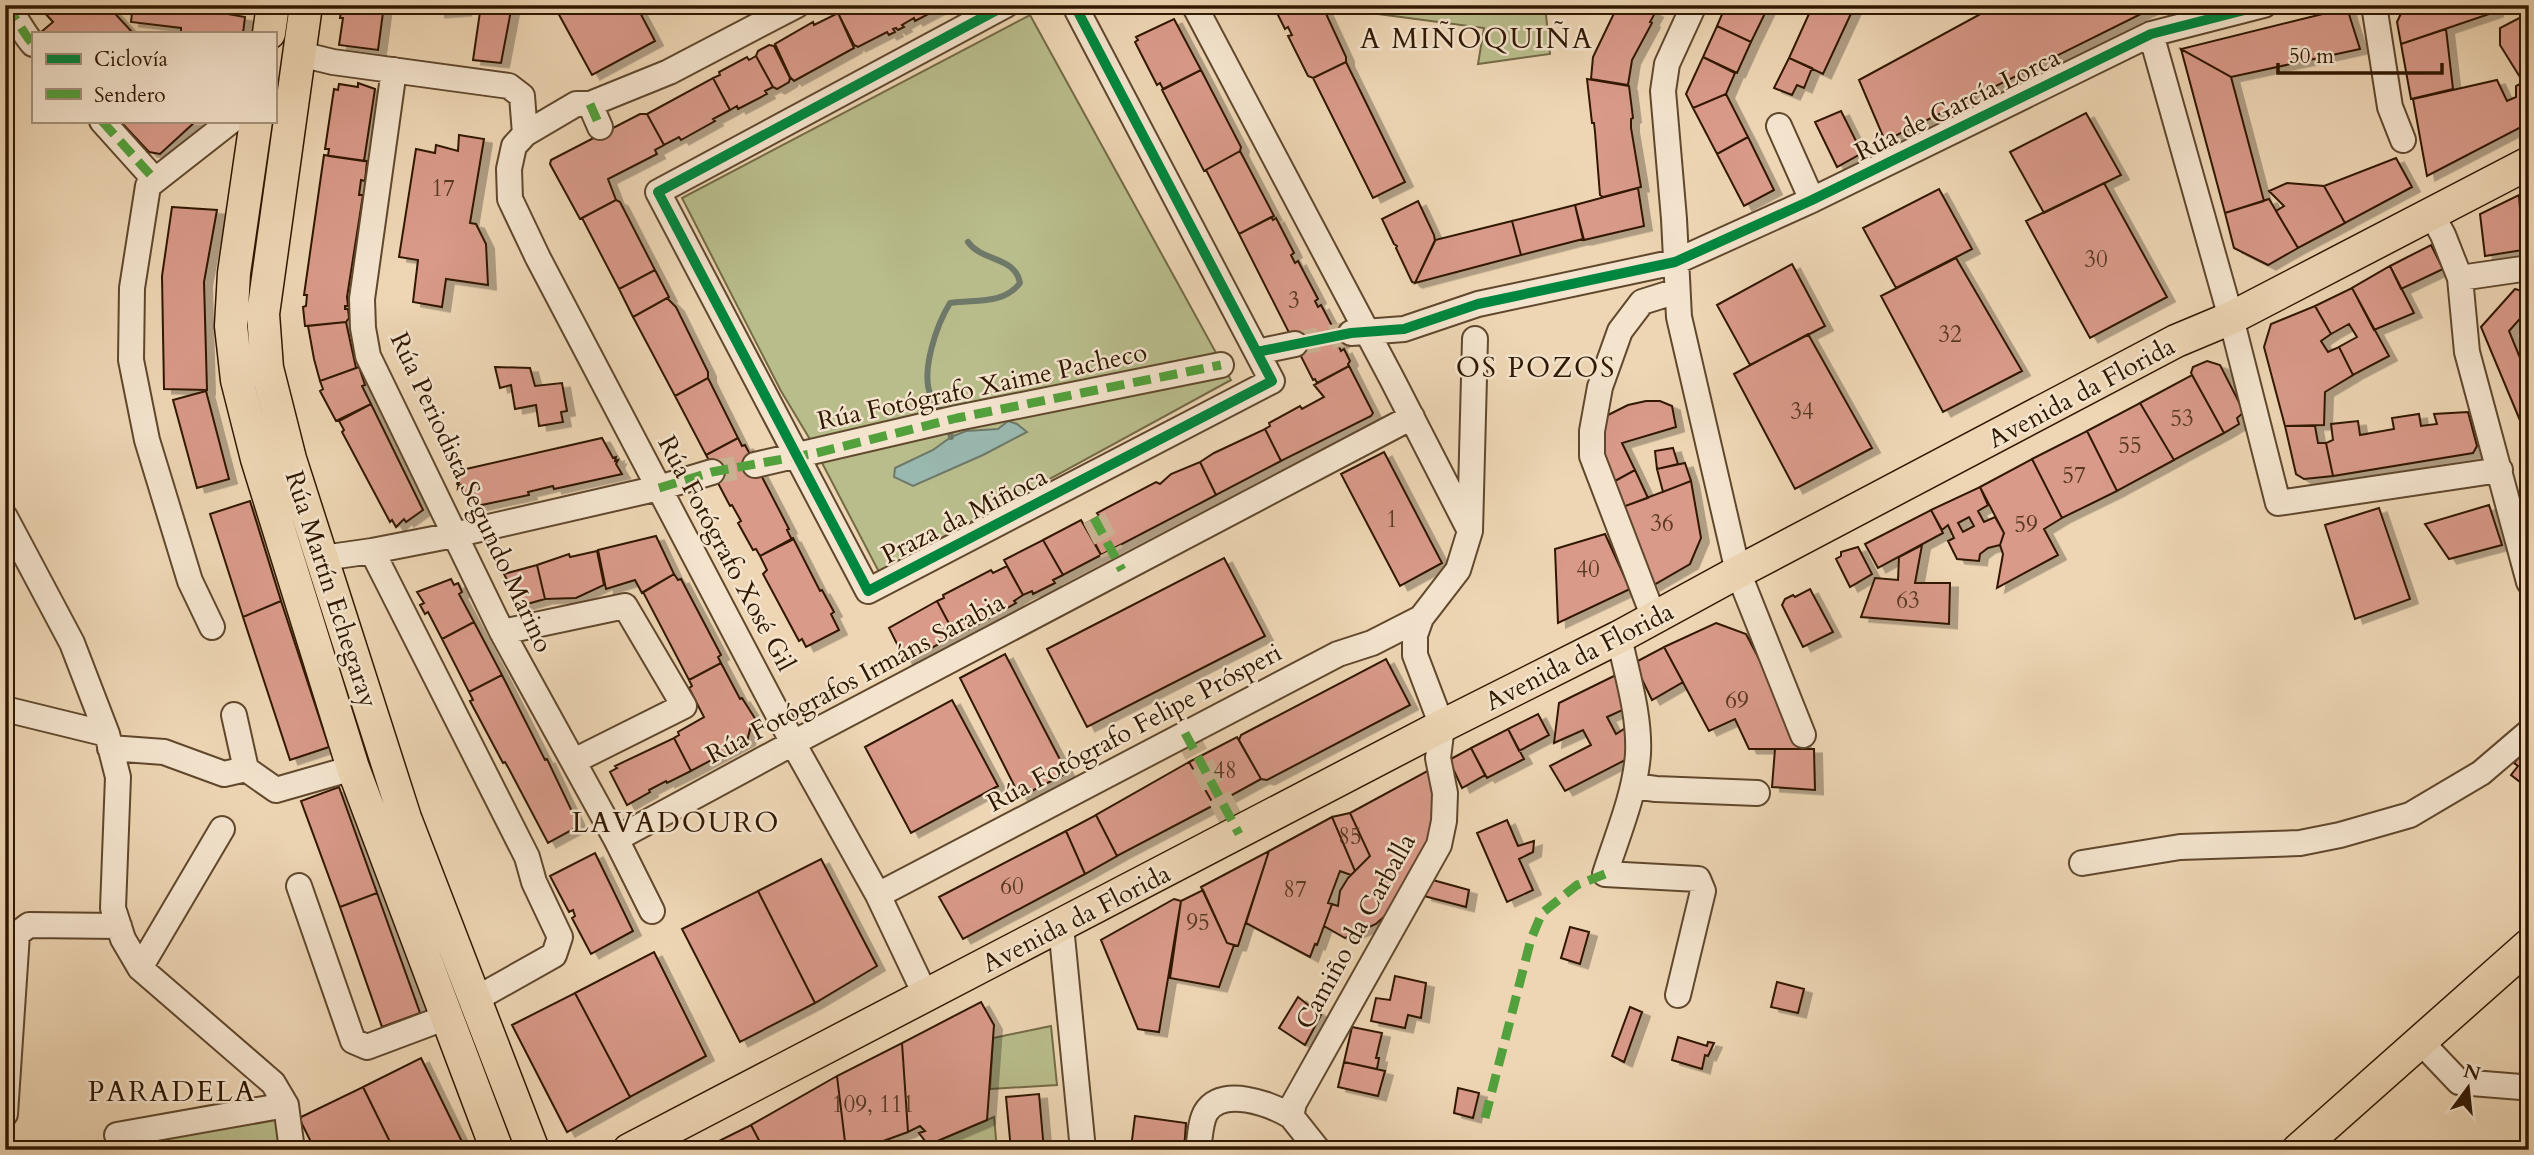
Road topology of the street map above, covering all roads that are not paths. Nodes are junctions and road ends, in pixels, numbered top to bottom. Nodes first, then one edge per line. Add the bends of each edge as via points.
1 (273, 5) edge
2 (306, 5) edge
3 (797, 5) edge
4 (1006, 5) edge
5 (1194, 5) edge
6 (1693, 5) edge
7 (2264, 5) edge
8 (2374, 5) edge
9 (5, 6) edge
10 (1077, 10) dead end
11 (269, 32) edge
12 (2151, 34) junction
13 (32, 43) edge
14 (300, 54) junction
15 (394, 70) junction
16 (590, 104) junction
17 (103, 122) edge
18 (229, 122) edge
19 (256, 122) edge
20 (1779, 126) dead end
21 (600, 127) dead end
22 (525, 134) junction
23 (2403, 140) dead end
24 (2529, 163) edge
25 (155, 180) junction
26 (1812, 200) junction
27 (2431, 213) junction
28 (1675, 262) junction
29 (2529, 268) edge
30 (2460, 278) junction
31 (1677, 290) junction
32 (2231, 318) junction
33 (1359, 333) junction
34 (1475, 339) dead end
35 (1295, 344) tunnel mouth
36 (1257, 352) junction
37 (1221, 365) dead end
38 (1412, 417) junction
39 (797, 455) junction
40 (755, 465) tunnel mouth
41 (2500, 470) junction
42 (712, 472) tunnel mouth
43 (659, 488) junction
44 (5, 517) edge
45 (1470, 531) junction
46 (454, 535) junction
47 (372, 551) junction
48 (323, 558) junction
49 (1738, 572) junction
50 (2529, 582) edge
51 (1421, 618) junction
52 (1654, 618) junction
53 (212, 627) dead end
54 (502, 632) junction
55 (1619, 637) junction
56 (5, 709) edge
57 (234, 715) dead end
58 (1443, 726) junction
59 (2529, 732) edge
60 (1803, 735) dead end
61 (109, 741) junction
62 (793, 743) junction
63 (574, 761) junction
64 (354, 768) junction
65 (246, 769) junction
66 (1633, 786) junction
67 (1757, 793) dead end
68 (222, 829) dead end
69 (616, 839) junction
70 (2082, 863) dead end
71 (299, 886) dead end
72 (878, 895) junction
73 (652, 911) dead end
74 (119, 926) junction
75 (1061, 926) junction
76 (2529, 945) edge
77 (140, 968) junction
78 (1678, 995) dead end
79 (926, 996) junction
80 (474, 1000) junction
81 (8, 1013) edge
82 (447, 1017) junction
83 (2421, 1042) junction
84 (2521, 1087) dead end
85 (286, 1105) junction
86 (5, 1114) edge
87 (1291, 1116) junction
88 (117, 1135) dead end
89 (292, 1150) edge
90 (497, 1150) edge
91 (534, 1150) edge
92 (629, 1150) edge
93 (1083, 1150) edge
94 (1198, 1150) edge
95 (1318, 1150) edge
96 (2298, 1150) edge

1 - 11 main road
2 - 14 main road, Rúa Martín Echegaray
3 - 16 street via 669,72
4 - 39 street, Praza da Miñoca via 658,192
5 - 33 street
6 - 28 street via 1667,64 1663,91
7 - 12 street, Rúa de García Lorca
8 - 23 street via 2390,107
9 - 13 street
10 - 36 street, Praza da Miñoca
12 - 26 street, Rúa de García Lorca
12 - 32 street
14 - 15 street
14 - 48 main road, Rúa Martín Echegaray via 263,314 267,368 290,459
15 - 22 street via 509,86 522,96
15 - 46 street, Rúa Periodista Segundo Marino via 362,299 363,328 368,356
16 - 21 street
16 - 22 street via 576,104
17 - 25 street
18 - 25 street
19 - 64 main road, Rúa Martín Echegaray via 234,273 231,326 237,380 257,459
20 - 26 street
22 - 43 street, Rúa Fotógrafo Xosé Gil via 514,146 510,199
24 - 27 main road, Avenida da Florida
25 - 53 street via 148,186 132,288 131,359 147,440 190,581
26 - 28 street, Rúa de García Lorca
27 - 30 street
27 - 32 main road, Avenida da Florida
28 - 31 street
28 - 33 street via 1478,304 1404,329
29 - 30 street
30 - 41 street via 2467,352
31 - 49 street via 1679,317
31 - 52 street via 1642,302 1620,331 1600,387 1592,431 1592,456
32 - 41 street via 2278,503
32 - 49 main road, Avenida da Florida via 2176,341
33 - 38 street
34 - 45 street
35 - 36 street
36 - 39 street, Praza da Miñoca via 1272,381 869,591
37 - 39 street, Rúa Fotógrafo Xaime Pacheco
38 - 45 street
38 - 62 street, Rúa Fotógrafos Irmáns Sarabia via 1117,562
39 - 40 street, Rúa Fotógrafo Xaime Pacheco
41 - 50 street
42 - 43 street
43 - 46 street
43 - 62 street, Rúa Fotógrafo Xosé Gil
44 - 61 street via 72,643
45 - 51 street via 1458,570
46 - 47 street
46 - 54 street, Rúa Periodista Segundo Marino
47 - 48 street
47 - 80 street via 527,857 560,937 554,955
48 - 80 main road, Rúa Martín Echegaray via 405,818
49 - 52 main road, Avenida da Florida
49 - 60 street
51 - 58 street via 1415,655
51 - 72 street, Rúa Fotógrafo Felipe Prósperi via 1338,654
52 - 55 main road, Avenida da Florida
54 - 63 street, Rúa Periodista Segundo Marino
54 - 63 street via 625,606 684,706
55 - 58 main road, Avenida da Florida
55 - 66 street via 1636,727
56 - 61 street
57 - 65 street
58 - 75 main road, Avenida da Florida
58 - 87 street, Camiño da Carballa via 1438,758 1445,793 1439,845 1294,1103
59 - 70 street via 2481,773 2410,815 2300,843 2180,847
61 - 65 street via 164,752 224,774
61 - 74 street via 118,777 113,908
62 - 69 street, Rúa Fotógrafos Irmáns Sarabia
62 - 72 street, Rúa Fotógrafo Xosé Gil
63 - 69 street, Rúa Periodista Segundo Marino
64 - 65 street via 276,790
64 - 82 main road, Rúa Martín Echegaray
66 - 67 street
66 - 78 street via 1605,874 1698,880 1703,891
68 - 77 street
69 - 73 street, Rúa Periodista Segundo Marino
71 - 82 street via 353,1041 367,1047
72 - 79 street, Rúa Fotógrafo Xosé Gil
74 - 77 street
74 - 81 street via 29,925 17,934
75 - 79 main road, Avenida da Florida
75 - 93 street
76 - 83 main road
77 - 85 street via 273,1083
79 - 92 main road, Avenida da Florida
80 - 91 main road, Rúa Martín Echegaray
81 - 86 street
82 - 90 main road, Rúa Martín Echegaray
83 - 84 street via 2459,1082
83 - 96 main road
85 - 88 street
85 - 89 street
87 - 94 street via 1272,1105 1223,1100 1204,1115
87 - 95 street

